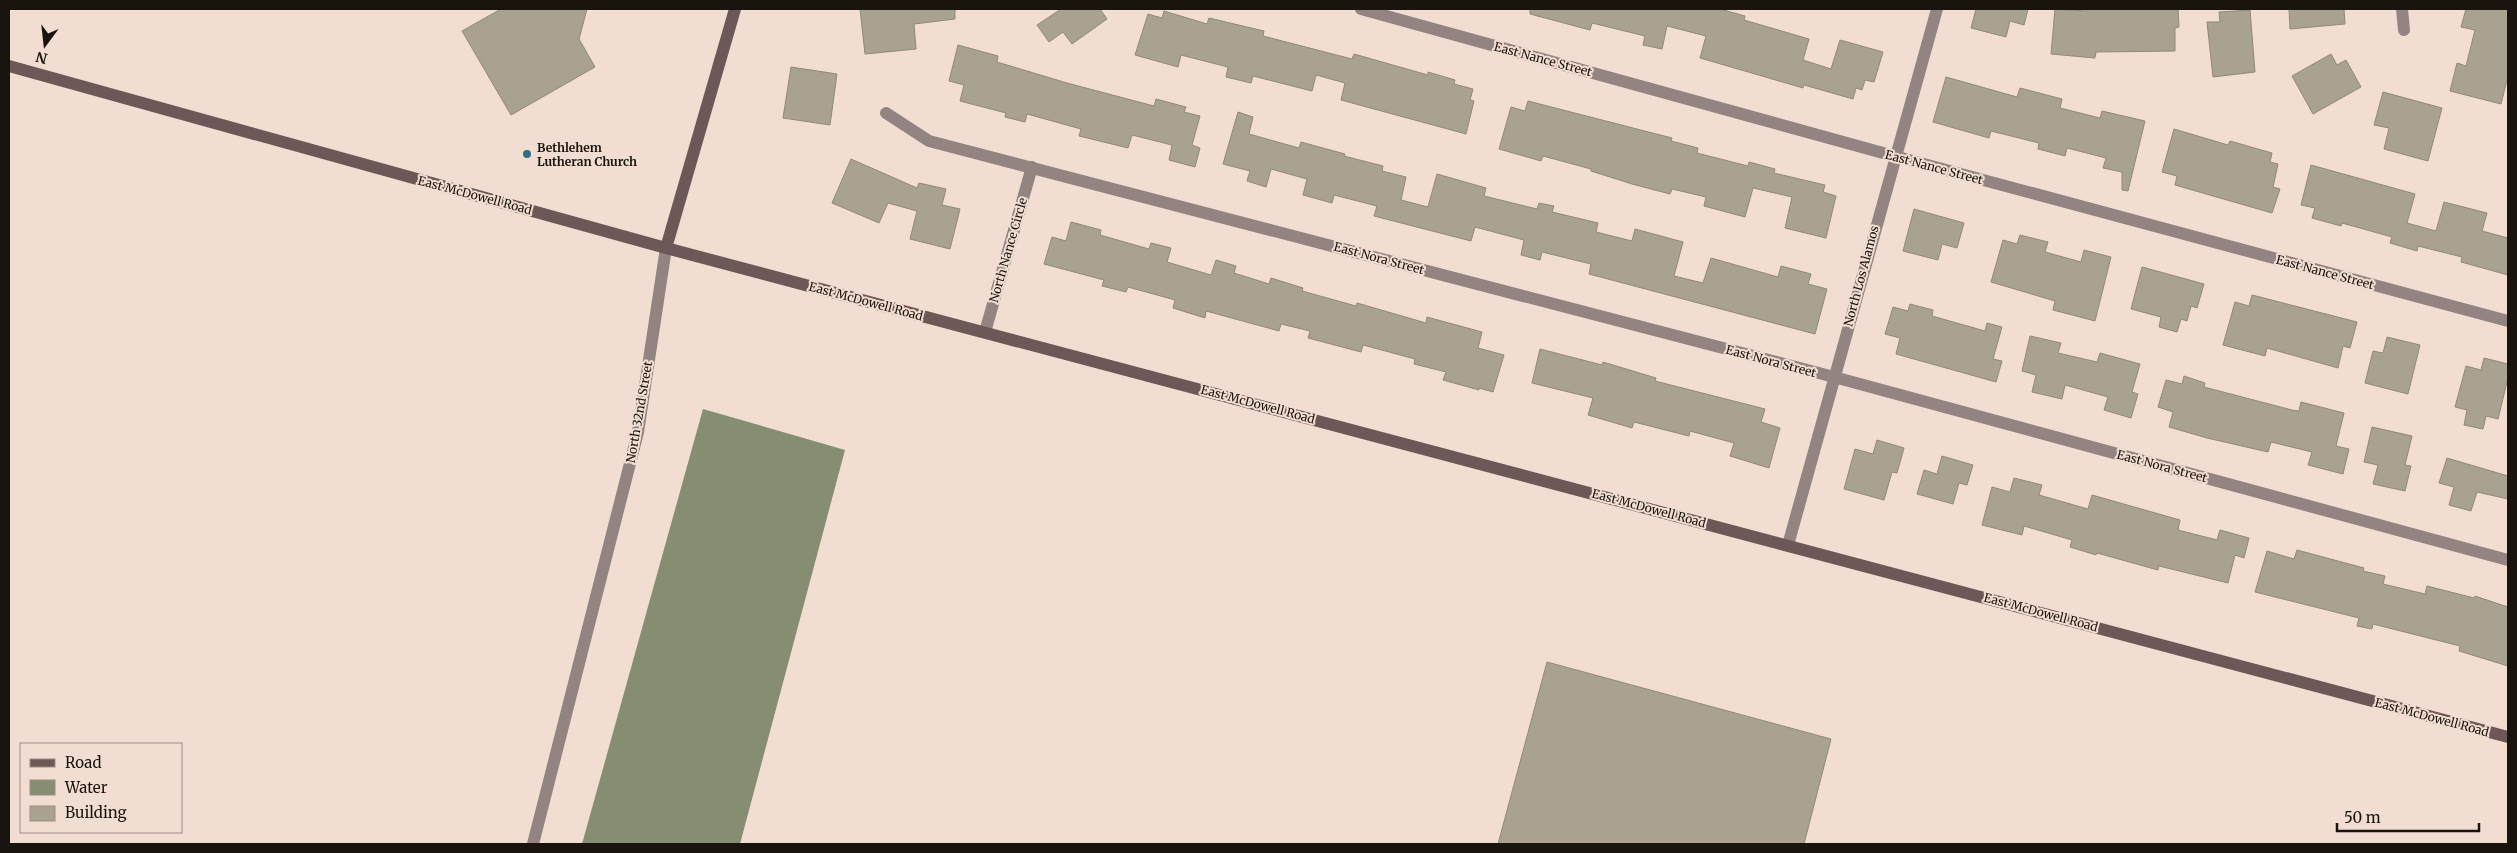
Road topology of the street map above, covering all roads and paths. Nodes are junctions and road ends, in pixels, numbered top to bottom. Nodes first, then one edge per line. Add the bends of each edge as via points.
1 (735, 9) edge
2 (1361, 9) edge
3 (1937, 9) edge
4 (2402, 9) edge
5 (2404, 30) dead end
6 (9, 66) edge
7 (886, 113) dead end
8 (1894, 156) junction
9 (1032, 167) junction
10 (666, 248) junction
11 (2508, 321) edge
12 (985, 332) junction
13 (1834, 377) junction
14 (1788, 545) junction
15 (2508, 560) edge
16 (2508, 737) edge
17 (533, 844) edge

1 - 10 main road, North 32nd Street
2 - 8 street, East Nance Street
3 - 8 street, North Los Alamos
4 - 5 street
6 - 10 main road, East McDowell Road
7 - 9 street, East Nora Street via 929,141
8 - 11 street, East Nance Street
8 - 13 street, North Los Alamos
9 - 12 street, North Nance Circle
9 - 13 street, East Nora Street
10 - 12 main road, East McDowell Road
10 - 17 street, North 32nd Street via 638,432
12 - 14 main road, East McDowell Road
13 - 14 street, North Los Alamos
13 - 15 street, East Nora Street
14 - 16 main road, East McDowell Road

